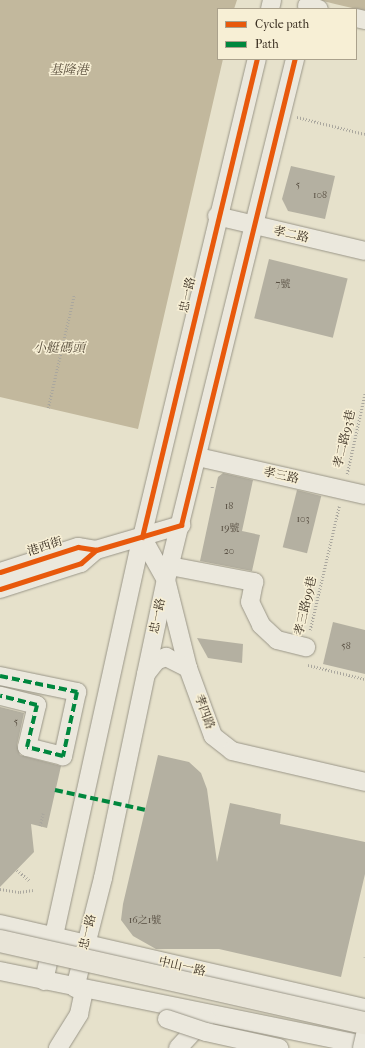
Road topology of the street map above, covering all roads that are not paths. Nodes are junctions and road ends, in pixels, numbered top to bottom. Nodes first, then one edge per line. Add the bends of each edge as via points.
1 (257, 60) edge
2 (295, 60) edge
3 (219, 211) junction
4 (255, 221) junction
5 (365, 240) edge
6 (365, 251) edge
7 (198, 457) junction
8 (365, 495) edge
9 (181, 525) junction
10 (142, 537) junction
11 (96, 550) junction
12 (0, 572) edge
13 (168, 573) junction
14 (0, 589) edge
15 (306, 647) road end
16 (188, 668) junction
17 (146, 674) junction
18 (0, 676) edge
19 (0, 696) edge
20 (365, 782) edge
21 (2, 927) edge
22 (54, 938) junction
23 (85, 945) junction
24 (0, 971) edge
25 (44, 981) junction
26 (80, 989) junction
27 (124, 998) junction
28 (365, 1008) edge
29 (210, 1013) junction
30 (365, 1023) edge
31 (365, 1035) edge
32 (315, 1042) edge
33 (365, 1045) edge
34 (58, 1048) edge
35 (178, 1048) edge
36 (279, 1048) edge
37 (362, 1048) edge

1 - 3 street, 忠一路
2 - 4 street, 忠一路
3 - 4 street, 孝二路
3 - 10 street, 忠一路
4 - 5 street, 孝二路
4 - 6 street, 孝二路
4 - 7 street, 忠一路
7 - 8 street, 孝三路
7 - 9 street, 忠一路
9 - 10 street, 港西街
9 - 13 street, 忠一路
10 - 11 street, 港西街
10 - 13 street, 孝四路
10 - 22 street, 忠一路
11 - 12 street, 港西街 via 78,547
11 - 14 street, 港西街 via 81,564
13 - 15 street via 254,582 250,602 261,625 277,640
13 - 16 street, 孝四路
13 - 17 street, 忠一路
16 - 17 street via 166,657 156,661
16 - 20 street, 孝四路 via 209,728 222,746 232,751
17 - 23 street, 忠一路 via 103,878
18 - 19 street via 77,692 63,756 27,747 37,705
21 - 22 street, 中山一路
21 - 30 highway, bridge
22 - 23 street, 中山一路
22 - 25 street, 忠一路
23 - 26 street, 忠一路
23 - 28 street, 中山一路
24 - 25 street
25 - 26 street
26 - 27 street
26 - 34 street, 忠一路 via 79,1014
27 - 29 street
27 - 36 street, bridge via 167,1019 206,1032
29 - 32 street
29 - 35 street
31 - 37 street, bridge
32 - 33 street

